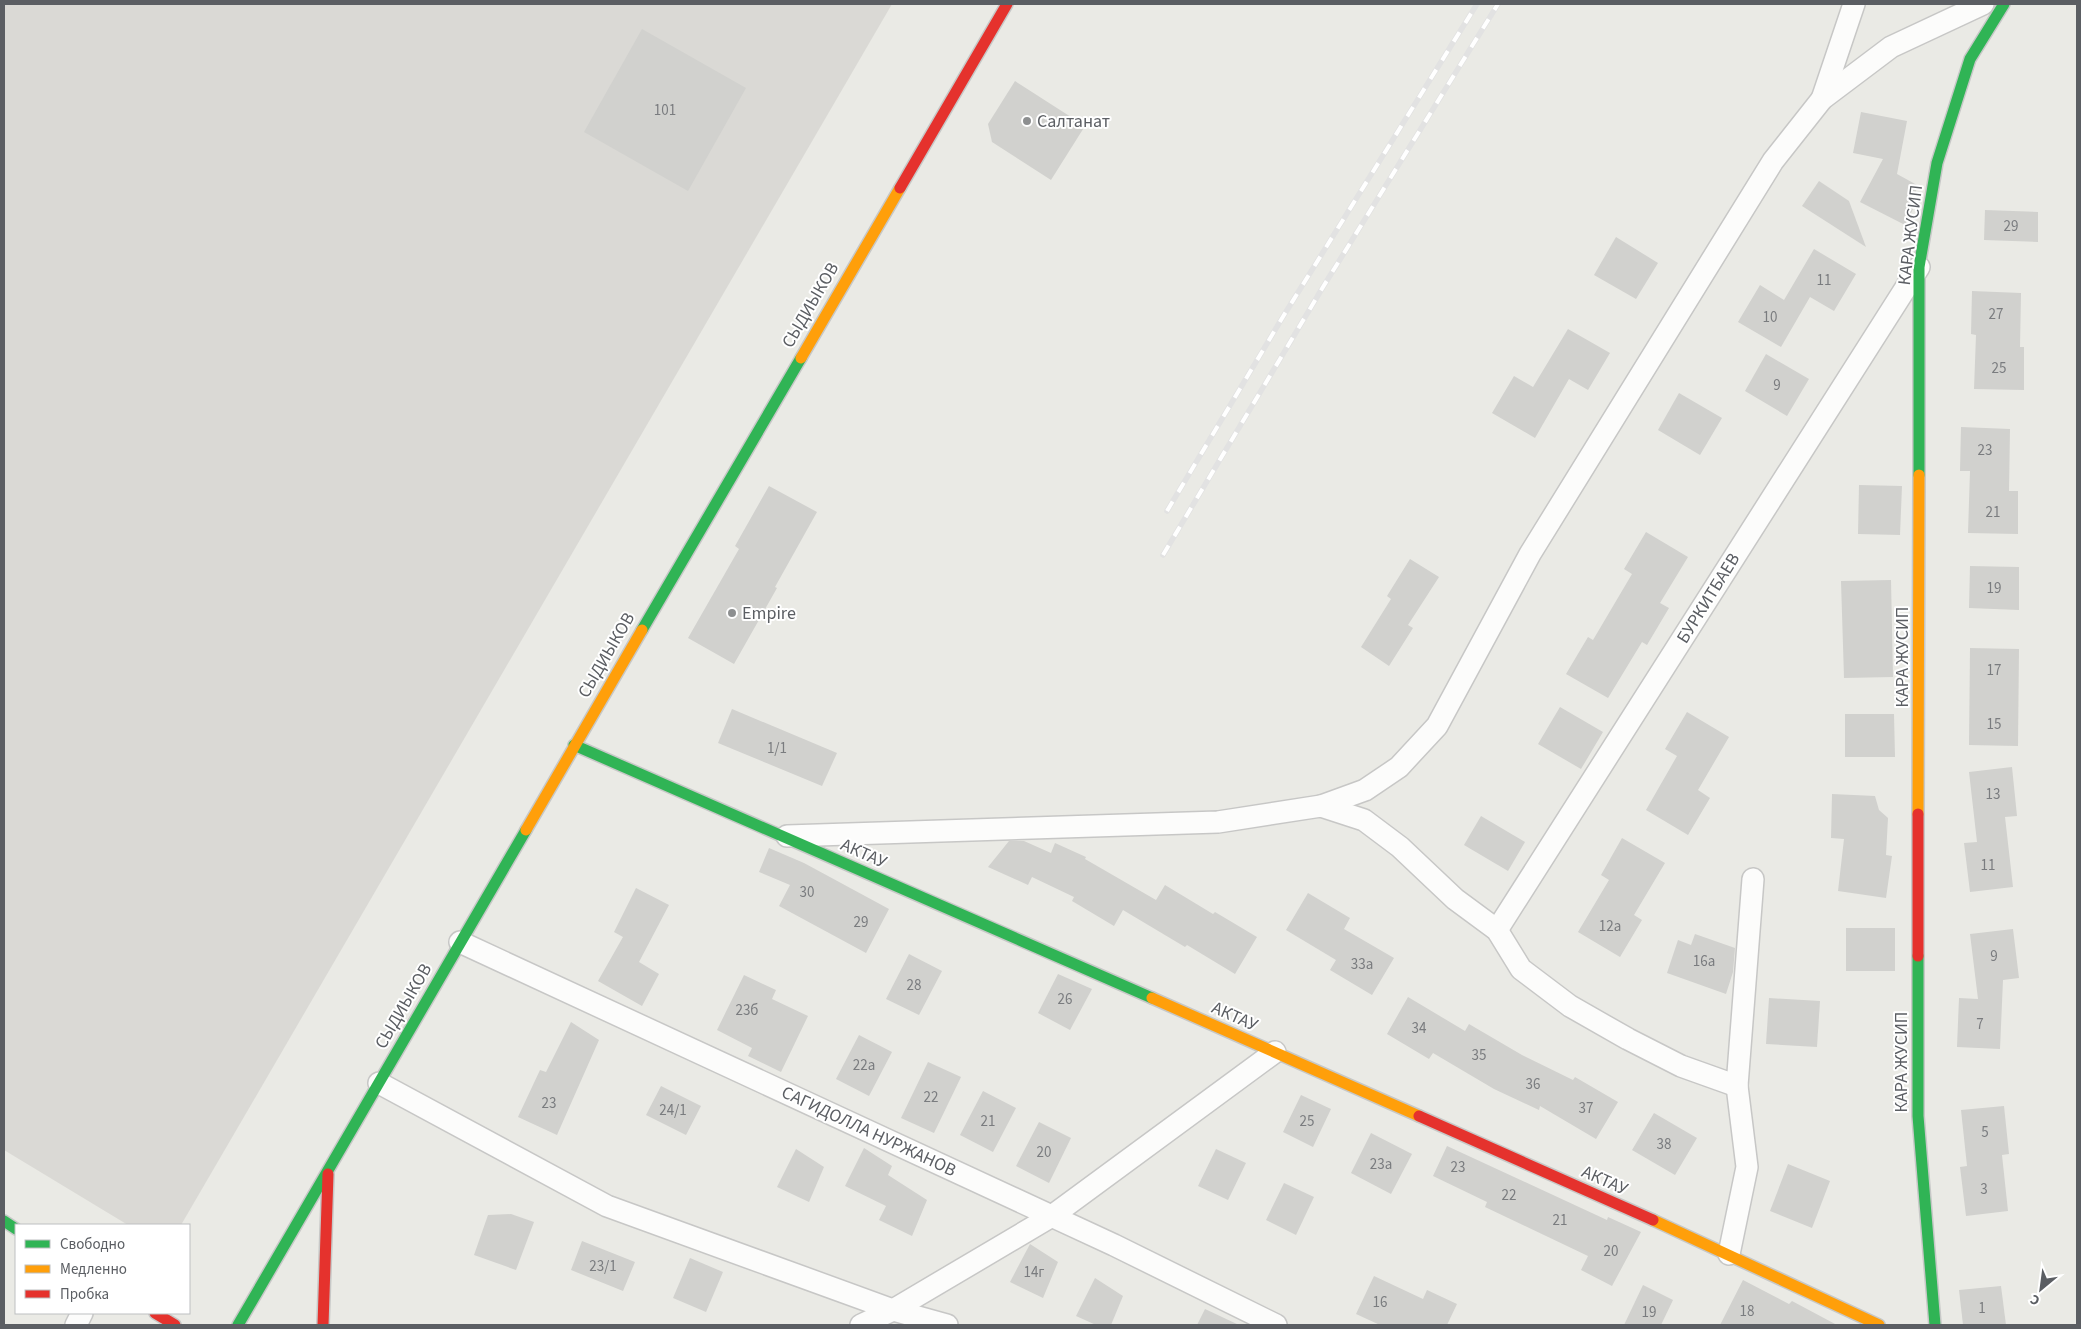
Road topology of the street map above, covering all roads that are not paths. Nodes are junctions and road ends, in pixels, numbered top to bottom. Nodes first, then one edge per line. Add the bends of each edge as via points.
1 (1007, 4) edge
2 (1854, 4) edge
3 (1983, 4) edge
4 (2004, 4) edge
5 (1822, 99) junction
6 (1919, 266) junction
7 (574, 745) junction
8 (1321, 806) junction
9 (784, 836) junction
10 (1753, 879) dead end
11 (1497, 930) junction
12 (460, 942) junction
13 (1275, 1052) junction
14 (379, 1083) junction
15 (1737, 1086) junction
16 (328, 1172) junction
17 (1052, 1216) junction
18 (4, 1221) edge
19 (15, 1228) edge
20 (1729, 1254) junction
21 (893, 1310) junction
22 (156, 1314) edge
23 (175, 1325) edge
24 (238, 1325) edge
25 (323, 1325) edge
26 (862, 1325) edge
27 (947, 1325) edge
28 (1276, 1325) edge
29 (1879, 1325) edge
30 (1934, 1325) edge

1 - 7 street, СЫДИЫКОВ
2 - 5 street
3 - 5 street via 1891,47
4 - 6 street, КАРА ЖУСИП via 1970,60 1937,163
5 - 8 street via 1772,161 1530,554 1437,726 1399,767 1365,790
6 - 11 street, БУРКИТБАЕВ
6 - 30 street, КАРА ЖУСИП via 1918,1116
7 - 9 street, АКТАУ
7 - 12 street, СЫДИЫКОВ
8 - 9 street via 1218,822
8 - 11 street via 1364,820 1400,847 1455,899
9 - 13 street, АКТАУ
10 - 15 street
11 - 15 street via 1521,968 1570,1006 1681,1066
12 - 14 street, СЫДИЫКОВ
12 - 17 street, САГИДОЛЛА НУРЖАНОВ
13 - 17 street
13 - 20 street, АКТАУ
14 - 16 street, СЫДИЫКОВ
14 - 21 street via 607,1206
15 - 20 street via 1747,1167
16 - 24 street, СЫДИЫКОВ
16 - 25 street
17 - 21 street
17 - 28 street, САГИДОЛЛА НУРЖАНОВ
18 - 19 street
20 - 29 street, АКТАУ
21 - 26 street
21 - 27 street
22 - 23 street

